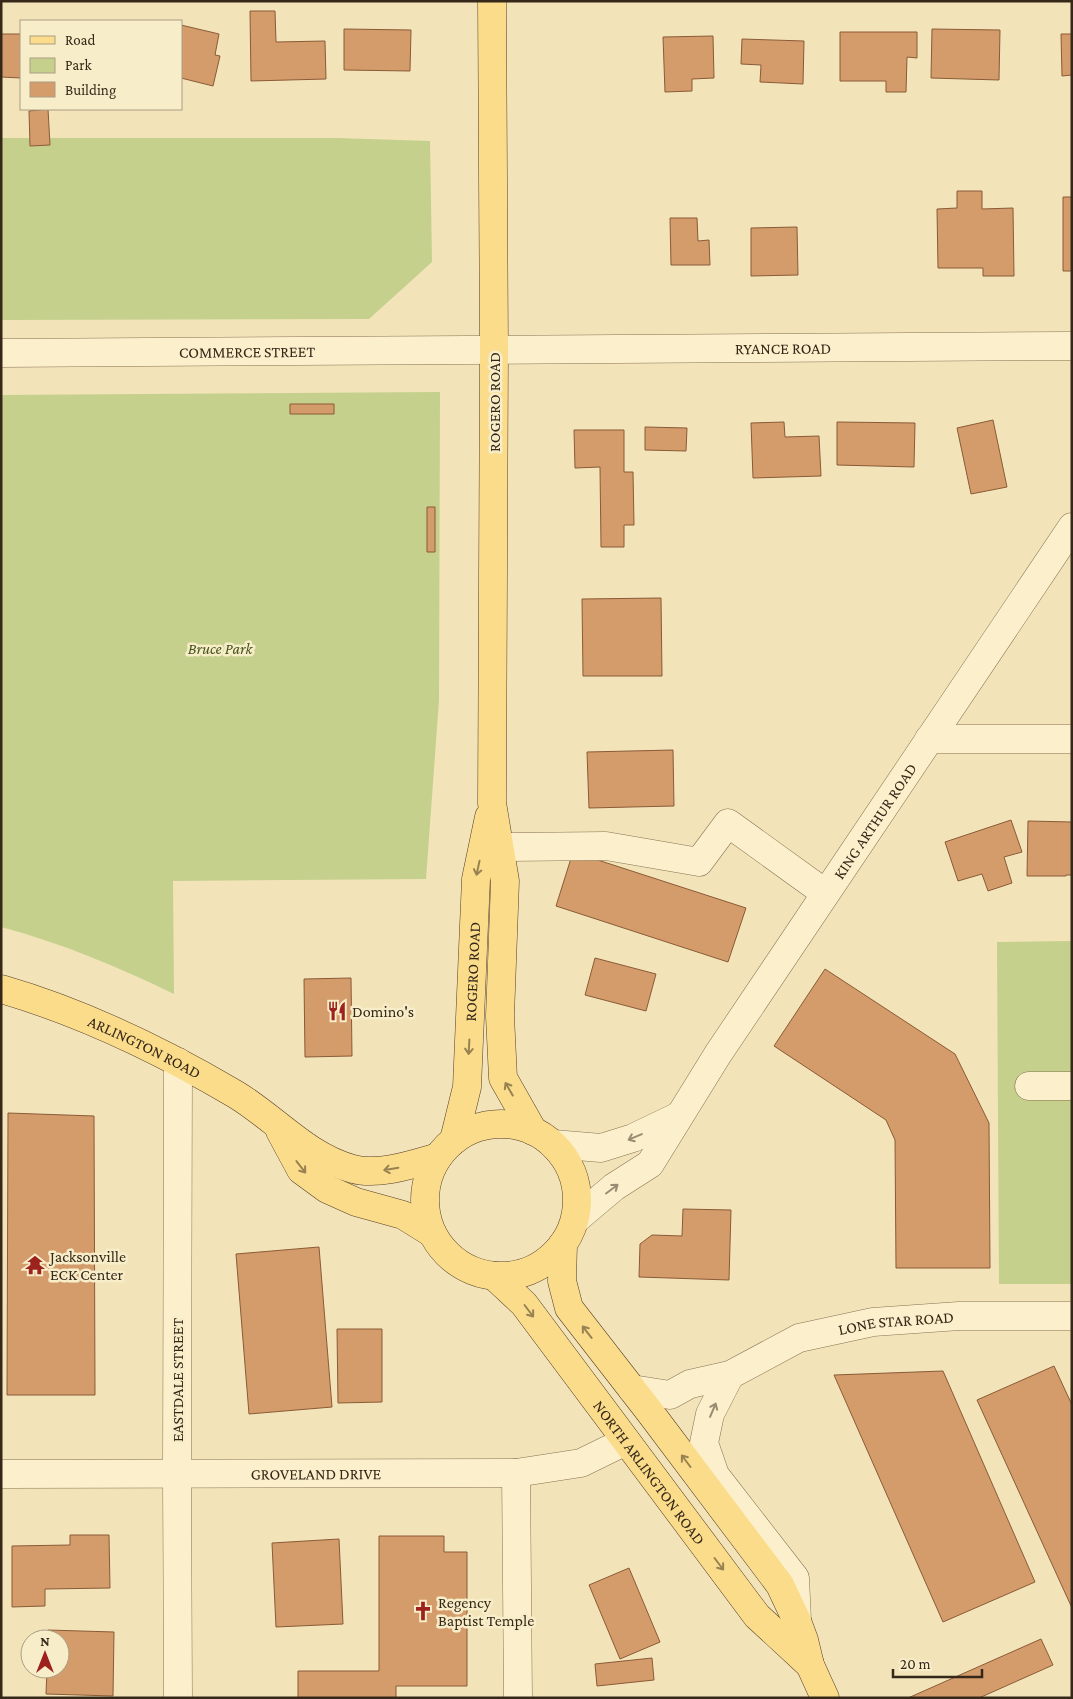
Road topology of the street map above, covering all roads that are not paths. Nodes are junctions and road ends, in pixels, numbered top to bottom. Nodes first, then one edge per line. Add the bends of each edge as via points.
1 (492, 1) edge
2 (1072, 346) edge
3 (494, 350) junction
4 (1, 353) edge
5 (1072, 527) edge
6 (929, 739) junction
7 (1072, 739) edge
8 (492, 803) junction
9 (499, 847) junction
10 (826, 893) junction
11 (1, 989) edge
12 (178, 1062) junction
13 (1029, 1086) dead end
14 (1072, 1086) edge
15 (679, 1116) junction
16 (277, 1125) junction
17 (543, 1138) junction
18 (446, 1149) junction
19 (569, 1232) junction
20 (432, 1233) junction
21 (494, 1276) junction
22 (1072, 1316) edge
23 (730, 1375) junction
24 (632, 1389) junction
25 (626, 1441) junction
26 (516, 1473) junction
27 (1, 1474) edge
28 (177, 1474) junction
29 (797, 1621) junction
30 (810, 1665) junction
31 (178, 1698) edge
32 (518, 1698) edge
33 (824, 1698) edge

1 - 3 main road, ROGERO ROAD
2 - 3 street, RYANCE ROAD
3 - 4 street, COMMERCE STREET
3 - 8 main road, ROGERO ROAD
5 - 6 street, KING ARTHUR ROAD
6 - 7 street
6 - 10 street, KING ARTHUR ROAD
8 - 9 main road, ROGERO ROAD
8 -> 18 main road, ROGERO ROAD via 476,879 467,1087
9 - 10 street via 606,846 699,862 728,823
17 -> 9 main road, ROGERO ROAD via 502,1078 500,1016 505,881
10 - 15 street, KING ARTHUR ROAD
11 - 12 main road, ARLINGTON ROAD via 33,998 116,1031
12 - 16 main road, ARLINGTON ROAD via 237,1095
12 - 28 street, EASTDALE STREET
13 - 14 street
15 -> 17 street via 633,1138 601,1148
19 -> 15 street, KING ARTHUR ROAD via 614,1187 650,1164
18 -> 16 main road, ARLINGTON ROAD via 388,1170 354,1170 317,1155
16 -> 20 main road, ARLINGTON ROAD via 301,1170 327,1189 356,1202 403,1215
17 - 18 main road via 518,1126 501,1124 468,1131
17 - 19 main road via 564,1157 576,1187 577,1204
18 - 20 main road via 430,1171 425,1194 426,1218
19 - 21 main road via 553,1256 533,1269 510,1276
24 -> 19 main road, NORTH ARLINGTON ROAD via 569,1308 562,1281
20 - 21 main road via 457,1263
21 -> 25 main road, NORTH ARLINGTON ROAD via 524,1304
22 - 23 street, LONE STAR ROAD via 959,1316 873,1322 799,1338
23 - 24 street, LONE STAR ROAD via 690,1384 670,1395
29 -> 23 street via 795,1578 715,1475 704,1443 710,1414
29 -> 24 main road, NORTH ARLINGTON ROAD via 780,1585
25 - 26 street, GROVELAND DRIVE via 581,1463
25 -> 30 main road, NORTH ARLINGTON ROAD via 758,1616
26 - 28 street, GROVELAND DRIVE
26 - 32 street
27 - 28 street, GROVELAND DRIVE
28 - 31 street, EASTDALE STREET
29 - 30 main road, NORTH ARLINGTON ROAD
30 - 33 main road, NORTH ARLINGTON ROAD

